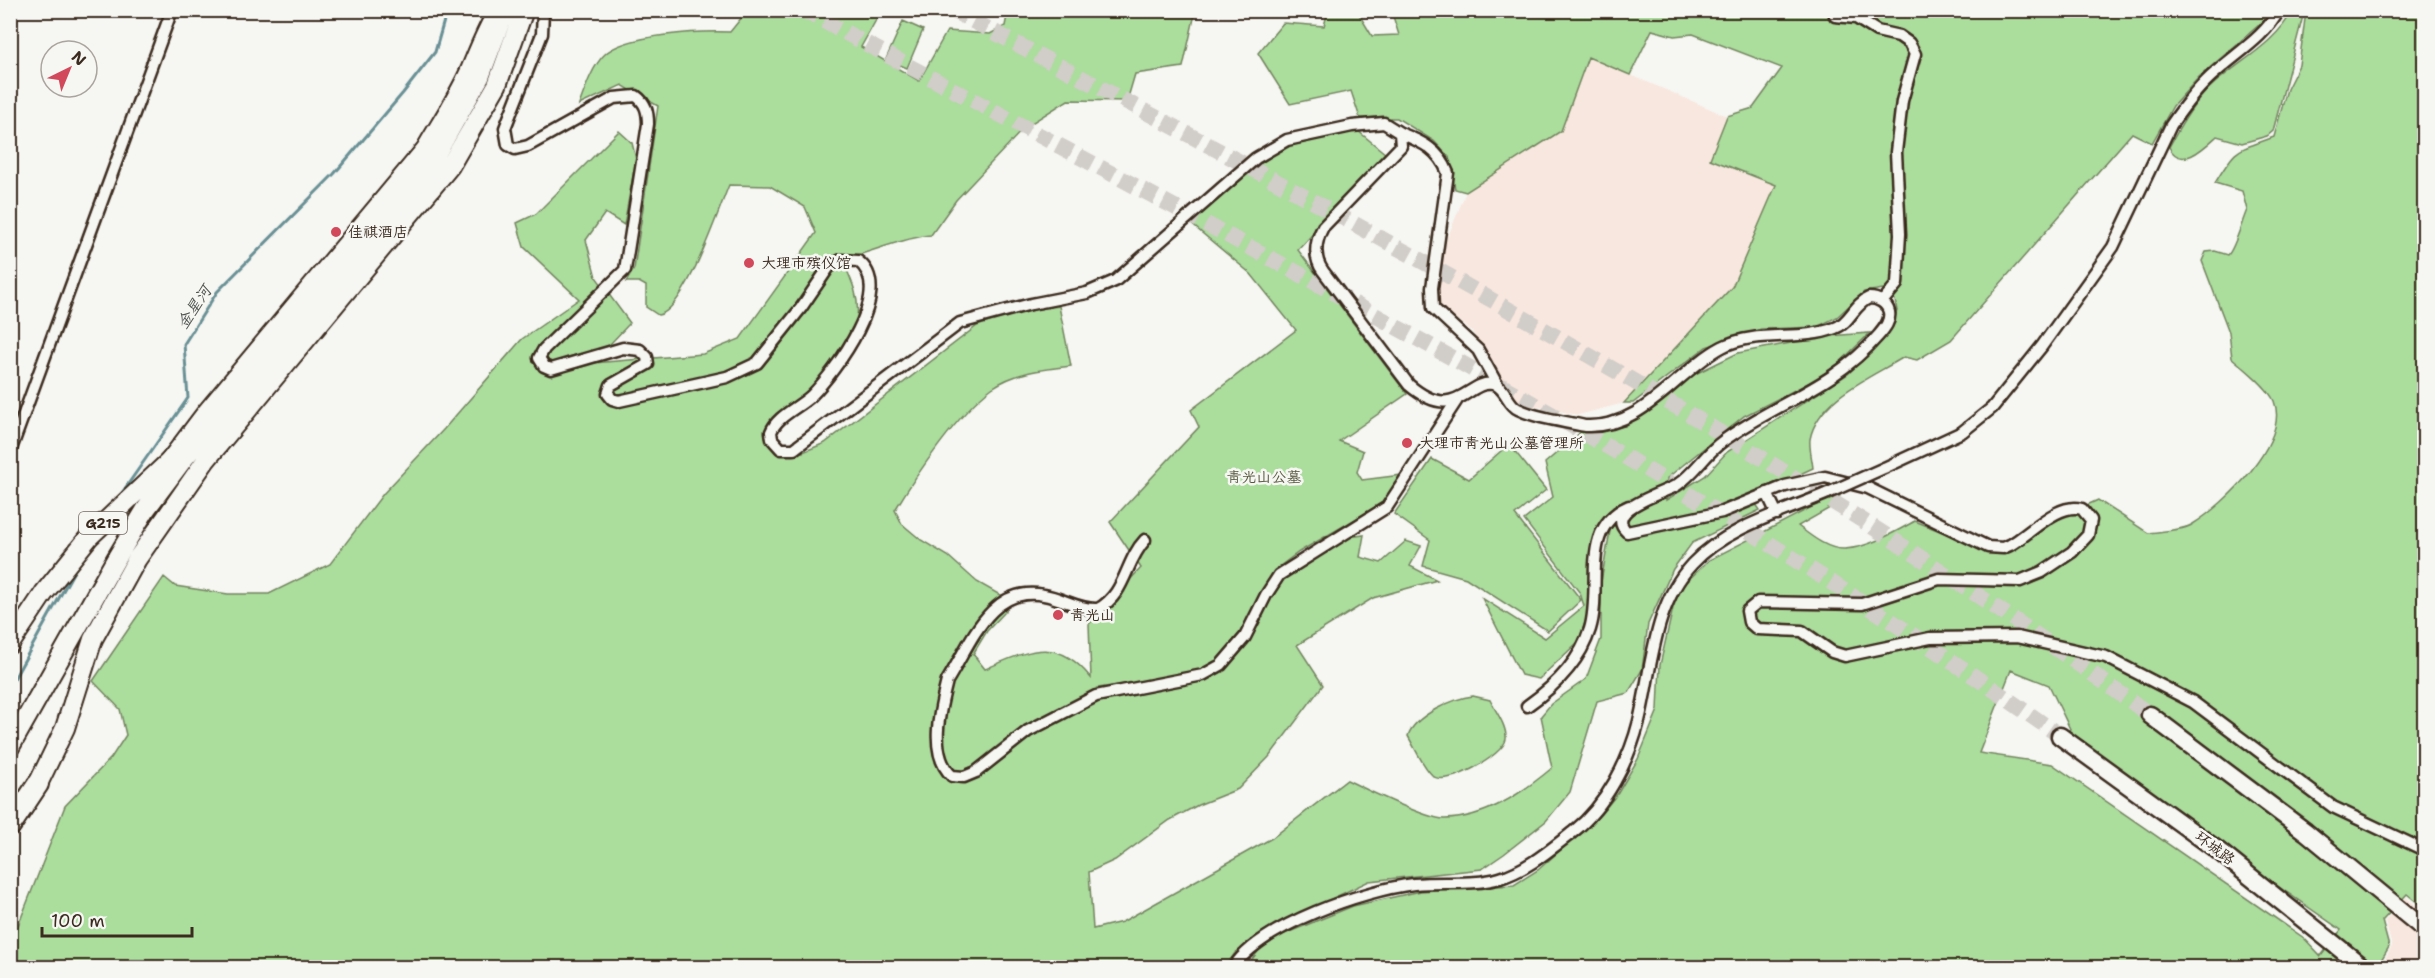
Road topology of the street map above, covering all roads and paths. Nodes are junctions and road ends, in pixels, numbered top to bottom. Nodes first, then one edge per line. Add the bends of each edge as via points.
1 (172, 10) edge
2 (496, 10) edge
3 (505, 10) edge
4 (524, 10) edge
5 (543, 10) edge
6 (1838, 10) edge
7 (2279, 10) edge
8 (1400, 133) junction
9 (1882, 302) junction
10 (1498, 386) junction
11 (1457, 400) junction
12 (223, 426) junction
13 (10, 452) edge
14 (162, 468) junction
15 (1767, 493) junction
16 (1632, 505) junction
17 (1777, 514) junction
18 (1145, 540) dead end
19 (10, 644) edge
20 (1527, 706) dead end
21 (2150, 715) tunnel mouth
22 (2060, 736) tunnel mouth
23 (10, 747) edge
24 (38, 784) joint
25 (10, 826) edge
26 (2424, 850) edge
27 (2424, 928) edge
28 (2358, 963) edge
29 (1233, 968) edge

1 - 13 street
2 - 14 street via 484,28 468,71 424,148
3 - 12 highway, G215 via 480,77 435,156
4 - 12 highway, G215 via 497,85 450,166
5 - 8 street via 542,34 505,128 508,144 520,149 624,95 636,96 643,103 648,124 625,270 542,351 541,364 551,369 623,348 640,350 648,364 610,386 608,394 615,400 727,377 758,363 829,267 842,260 858,261 870,279 869,304 848,349 825,380 774,426 772,439 785,450 798,447 960,323 1087,293 1115,281 1256,158 1280,143 1316,132 1379,123
6 - 9 street via 1835,16 1856,18 1877,31 1904,38 1915,54 1902,101 1896,152 1900,234 1897,284
7 - 17 street, bridge via 2266,29 2215,72 2183,107 2157,152 2113,247 1992,408 1962,432
8 - 10 street via 1432,149 1443,159 1448,173 1432,288 1433,308 1478,350
8 - 11 street via 1402,143 1393,156 1323,227 1316,257 1409,385 1441,401
9 - 10 street via 1866,299 1836,328 1757,338 1722,347 1642,408 1596,426 1522,411 1511,404
9 - 16 street via 1889,311 1888,322 1850,366 1725,439 1674,487
10 - 11 street via 1485,385
11 - 18 street via 1387,507 1279,575 1245,637 1221,665 1203,675 1096,696 1028,731 976,772 952,776 942,762 938,744 947,681 987,615 1003,601 1024,594 1042,594 1098,609 1126,580 1132,557
12 - 14 highway, G215
12 - 23 highway via 146,509
12 - 24 highway, G215 via 206,460 159,524 112,600 90,649 58,747
14 - 19 highway, G215 via 89,537
15 - 16 street via 1722,512 1630,533 1623,528 1622,519
15 - 17 street
15 - 26 street via 1805,480 1834,478 1868,488 1985,546 1998,548 2019,540 2061,512 2082,509 2091,520 2085,540 2057,562 2020,581 1939,579 1862,604 1758,602 1747,610 1748,619 1760,630 1802,631 1832,652 1845,656 1930,638 2017,637 2106,657 2200,707 2333,807
16 - 20 street via 1610,519 1597,538 1595,604 1586,641 1566,672
17 - 29 street via 1706,551 1674,587 1660,625 1639,723 1630,746 1606,795 1576,830 1529,864 1503,877 1392,887 1331,907 1258,941
21 - 27 main road via 2306,832
22 - 28 main road, 环城路 via 2216,849
24 - 25 highway

